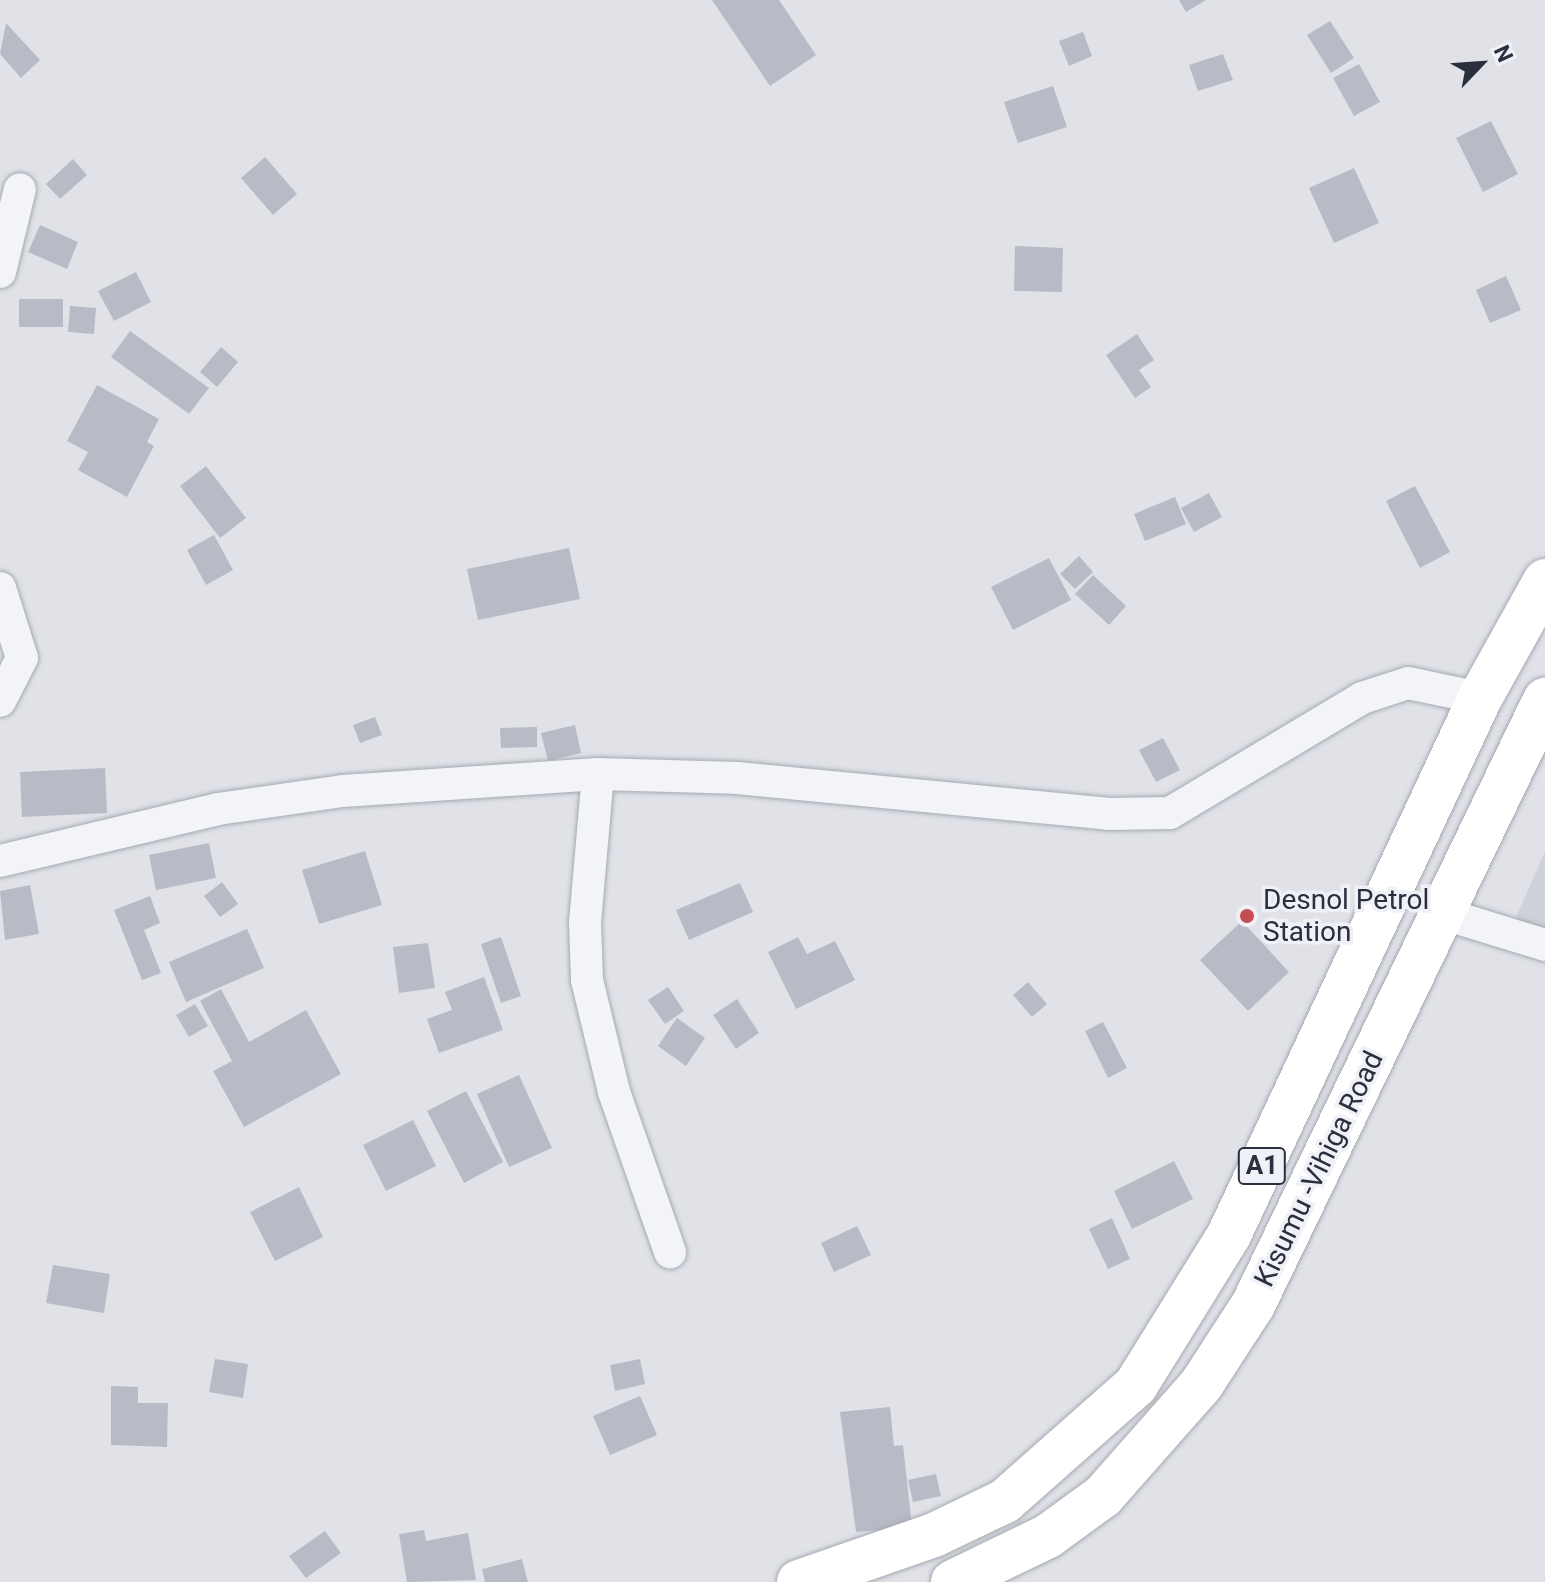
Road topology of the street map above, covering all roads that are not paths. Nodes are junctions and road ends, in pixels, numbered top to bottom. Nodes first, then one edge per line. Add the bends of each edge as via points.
1 (20, 189) dead end
2 (0, 272) edge
3 (1545, 581) edge
4 (0, 588) edge
5 (1480, 698) junction
6 (1545, 700) edge
7 (0, 701) edge
8 (598, 774) junction
9 (0, 861) edge
10 (1441, 913) junction
11 (1545, 945) edge
12 (670, 1252) dead end
13 (799, 1582) edge
14 (953, 1582) edge

1 - 2 street
3 - 5 highway, Kisumu -Vihiga Road / A1
4 - 7 street via 22,658
5 - 8 street via 1408,683 1362,698 1170,813 1109,814 737,778
5 - 13 highway, Kisumu -Vihiga Road / A1 via 1229,1235 1136,1385 1005,1501 934,1535
6 - 10 highway, Kisumu -Vihiga Road / A1
8 - 9 street via 343,791 218,809
8 - 12 street via 585,922 587,980 614,1092
10 - 11 street
10 - 14 highway, Kisumu -Vihiga Road / A1 via 1253,1305 1201,1385 1103,1496 1048,1536

